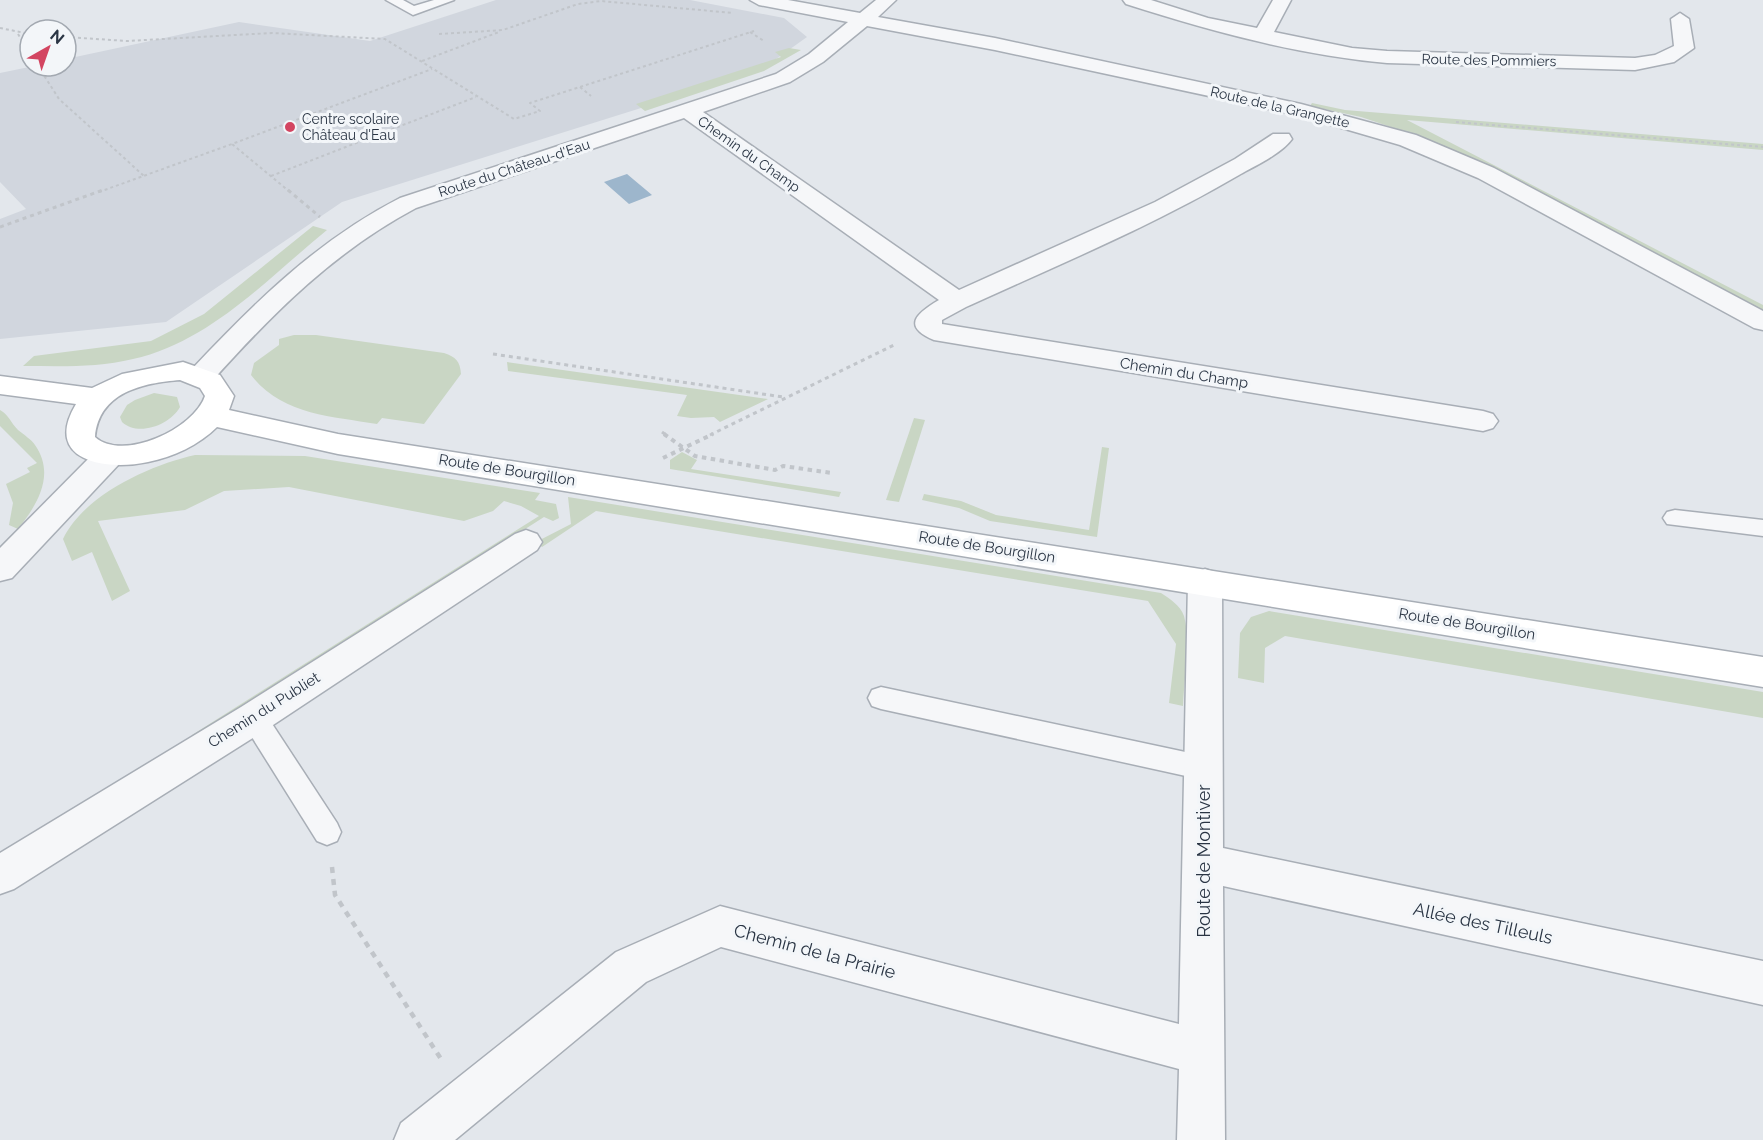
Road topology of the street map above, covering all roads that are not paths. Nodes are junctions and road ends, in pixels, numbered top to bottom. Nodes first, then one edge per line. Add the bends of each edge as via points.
1 (393, 0) edge
2 (447, 0) edge
3 (759, 0) edge
4 (887, 0) edge
5 (1132, 0) edge
6 (1282, 0) edge
7 (1680, 19) dead end
8 (861, 20) junction
9 (1262, 37) junction
10 (688, 111) junction
11 (1281, 139) dead end
12 (957, 301) junction
13 (1763, 322) edge
14 (202, 375) junction
15 (0, 385) edge
16 (98, 398) junction
17 (212, 417) junction
18 (1483, 421) dead end
19 (110, 455) junction
20 (1675, 518) dead end
21 (1763, 528) edge
22 (526, 542) dead end
23 (3, 561) edge
24 (1205, 582) junction
25 (1763, 672) edge
26 (880, 698) dead end
27 (254, 718) junction
28 (1203, 768) junction
29 (327, 832) road end
30 (1203, 863) junction
31 (0, 875) edge
32 (1763, 982) edge
33 (1201, 1052) junction
34 (417, 1140) edge
35 (1201, 1140) edge

1 - 2 lane via 413,11
3 - 8 street, Route de la Grangette via 793,13
4 - 8 street
5 - 9 street, Route des Pommiers
6 - 9 street
7 - 9 street, Route des Pommiers via 1684,48 1665,59 1635,64 1387,57
8 - 10 street, Route du Château-d'Eau via 816,58 783,78
8 - 13 street, Route de la Grangette via 995,44 1301,110 1408,140 1486,172
10 - 12 street, Chemin du Champ
10 - 14 street, Route du Château-d'Eau via 382,215 353,232 295,281
11 - 12 street via 1238,168 1173,201
12 - 18 street, Chemin du Champ via 929,317 929,328 943,334
14 - 16 main road via 156,372
14 - 17 main road via 219,391
15 - 16 main road
16 - 19 main road via 83,415 80,439 92,450
17 - 19 main road via 184,439 161,449 130,456
17 - 24 main road, Route de Bourgillon via 338,444
19 - 23 street
20 - 21 lane
22 - 27 street, Chemin du Publiet
24 - 25 main road, Route de Bourgillon
24 - 28 street, Route de Montiver
26 - 28 lane
27 - 29 lane
27 - 31 street, Chemin du Publiet
28 - 30 street, Route de Montiver
30 - 32 street, Allée des Tilleuls
30 - 33 street, Route de Montiver
33 - 34 street, Chemin de la Prairie via 720,926 631,967
33 - 35 street, Route de Montiver

